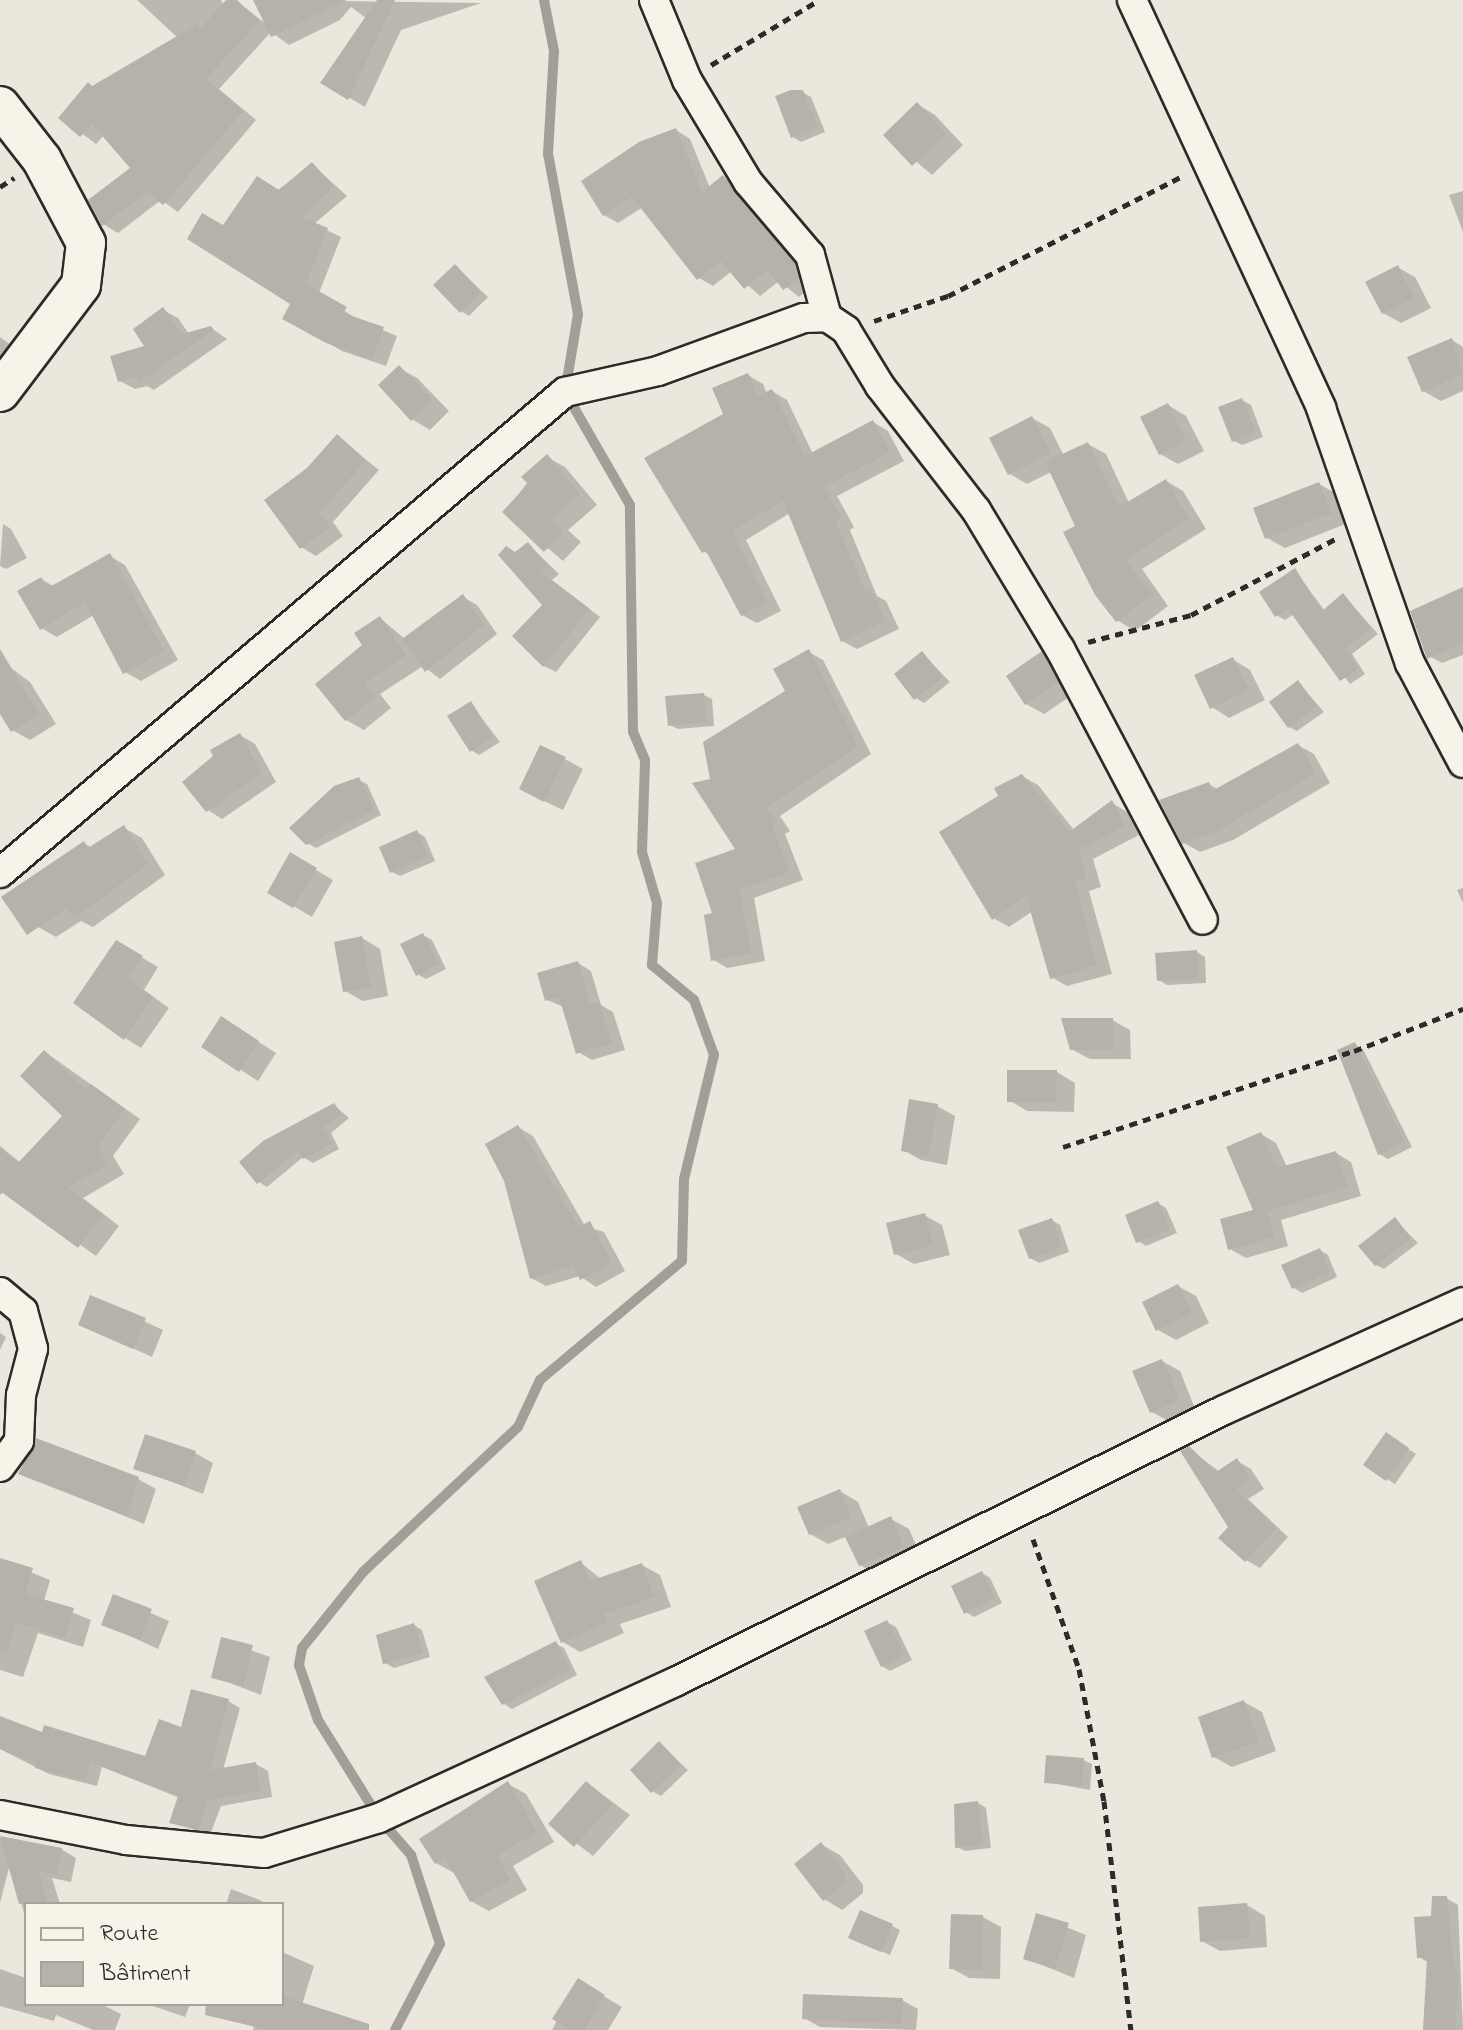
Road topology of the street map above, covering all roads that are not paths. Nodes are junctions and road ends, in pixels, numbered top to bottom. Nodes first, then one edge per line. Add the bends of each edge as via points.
1 (654, 0) edge
2 (1132, 0) edge
3 (0, 106) edge
4 (837, 324) junction
5 (0, 392) edge
6 (1463, 763) edge
7 (0, 873) edge
8 (1203, 920) dead end
9 (0, 1292) edge
10 (1463, 1302) edge
11 (0, 1467) edge
12 (0, 1815) edge

1 - 4 street via 687,80 748,182 810,255
2 - 6 street via 1321,408 1410,663
3 - 5 street via 42,160 86,243 81,285
4 - 7 street via 804,318 658,371 565,392
4 - 8 street via 976,510 1060,649
9 - 11 street via 23,1311 33,1349 21,1395 19,1441
10 - 12 street via 1224,1410 605,1714 379,1818 264,1853 126,1840

